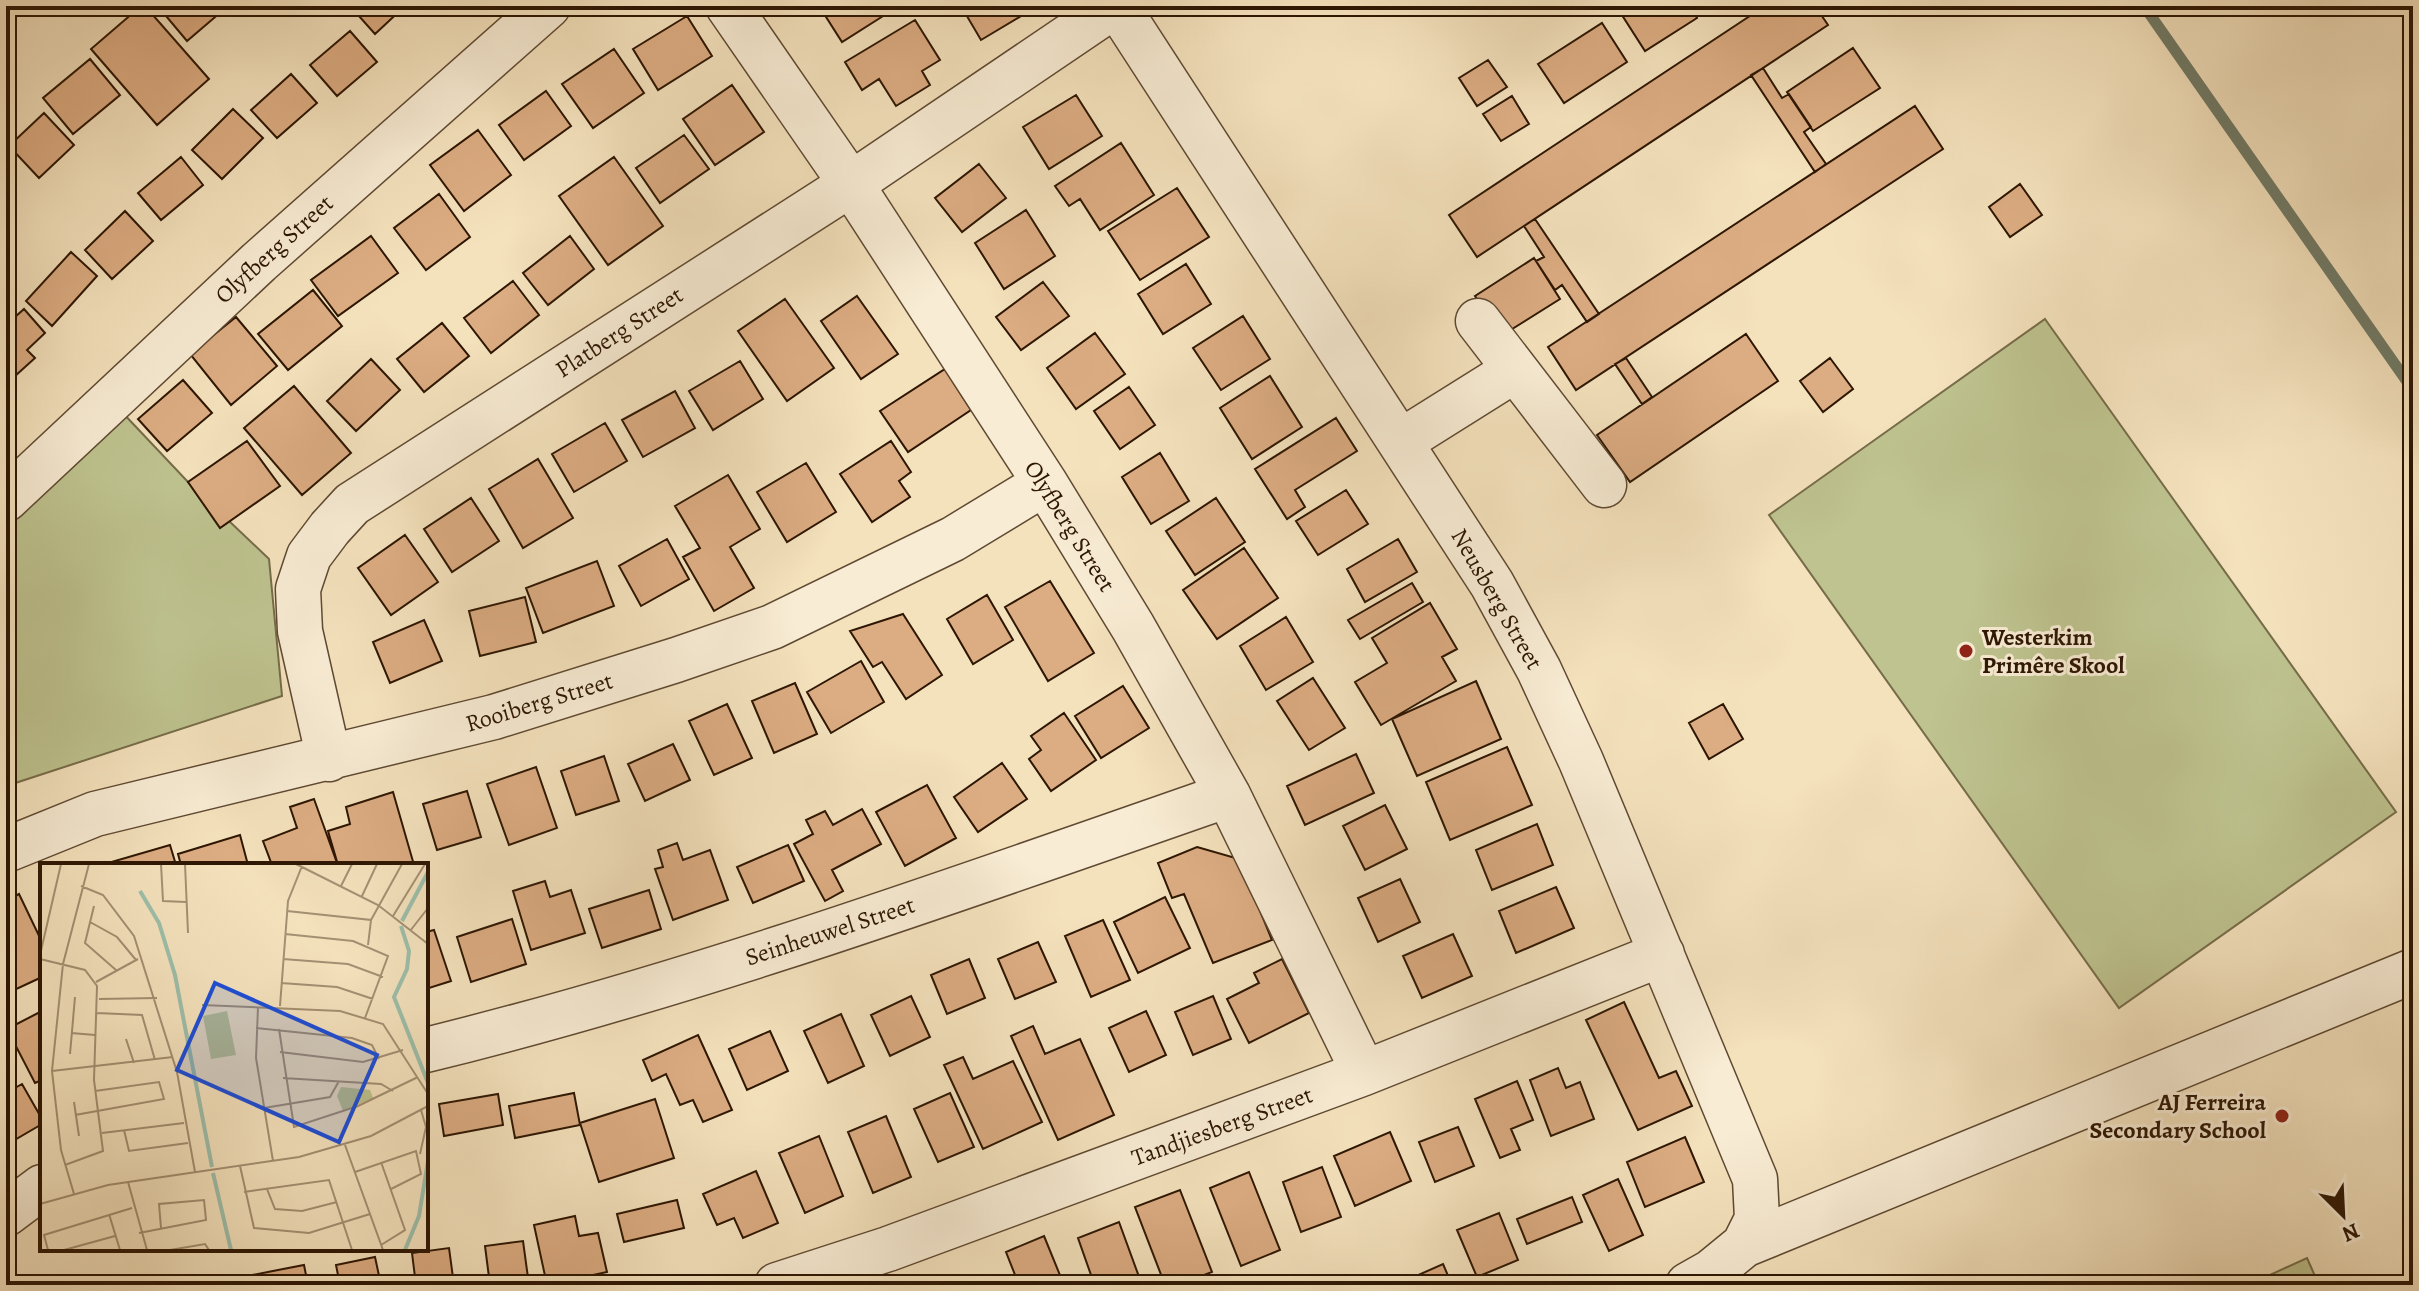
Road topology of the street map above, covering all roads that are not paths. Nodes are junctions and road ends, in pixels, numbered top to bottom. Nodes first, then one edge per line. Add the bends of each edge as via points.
1 (548, 6) edge
2 (728, 6) edge
3 (1115, 6) edge
4 (851, 184) junction
5 (1478, 321) dead end
6 (1515, 370) junction
7 (1400, 442) junction
8 (1045, 483) junction
9 (1604, 485) dead end
10 (6, 499) edge
11 (329, 759) junction
12 (1228, 795) junction
13 (6, 850) edge
14 (1662, 954) junction
15 (2413, 971) edge
16 (428, 1050) edge
17 (1364, 1073) junction
18 (40, 1188) edge
19 (6, 1214) edge
20 (1744, 1245) junction
21 (777, 1285) edge
22 (1688, 1285) edge

1 - 10 street, Olyfberg Street via 259,262
2 - 4 street, Olyfberg Street
3 - 4 street, Platberg Street
3 - 7 street, Neusberg Street
4 - 8 street, Olyfberg Street
4 - 11 street, Platberg Street via 365,495 330,528 309,556 298,589 300,631
5 - 6 street
6 - 7 street
6 - 9 street
7 - 14 street, Neusberg Street via 1492,584 1539,670
8 - 11 street, Rooiberg Street via 953,539 772,627 494,717
8 - 12 street, Olyfberg Street
11 - 13 street, Rooiberg Street via 95,814
12 - 16 street, Seinheuwel Street via 799,943 544,1021
12 - 17 street, Olyfberg Street
14 - 17 street, Tandjiesberg Street
14 - 20 street, Neusberg Street via 1755,1179 1757,1219
15 - 20 street
17 - 21 street, Tandjiesberg Street
18 - 19 street
20 - 22 street

